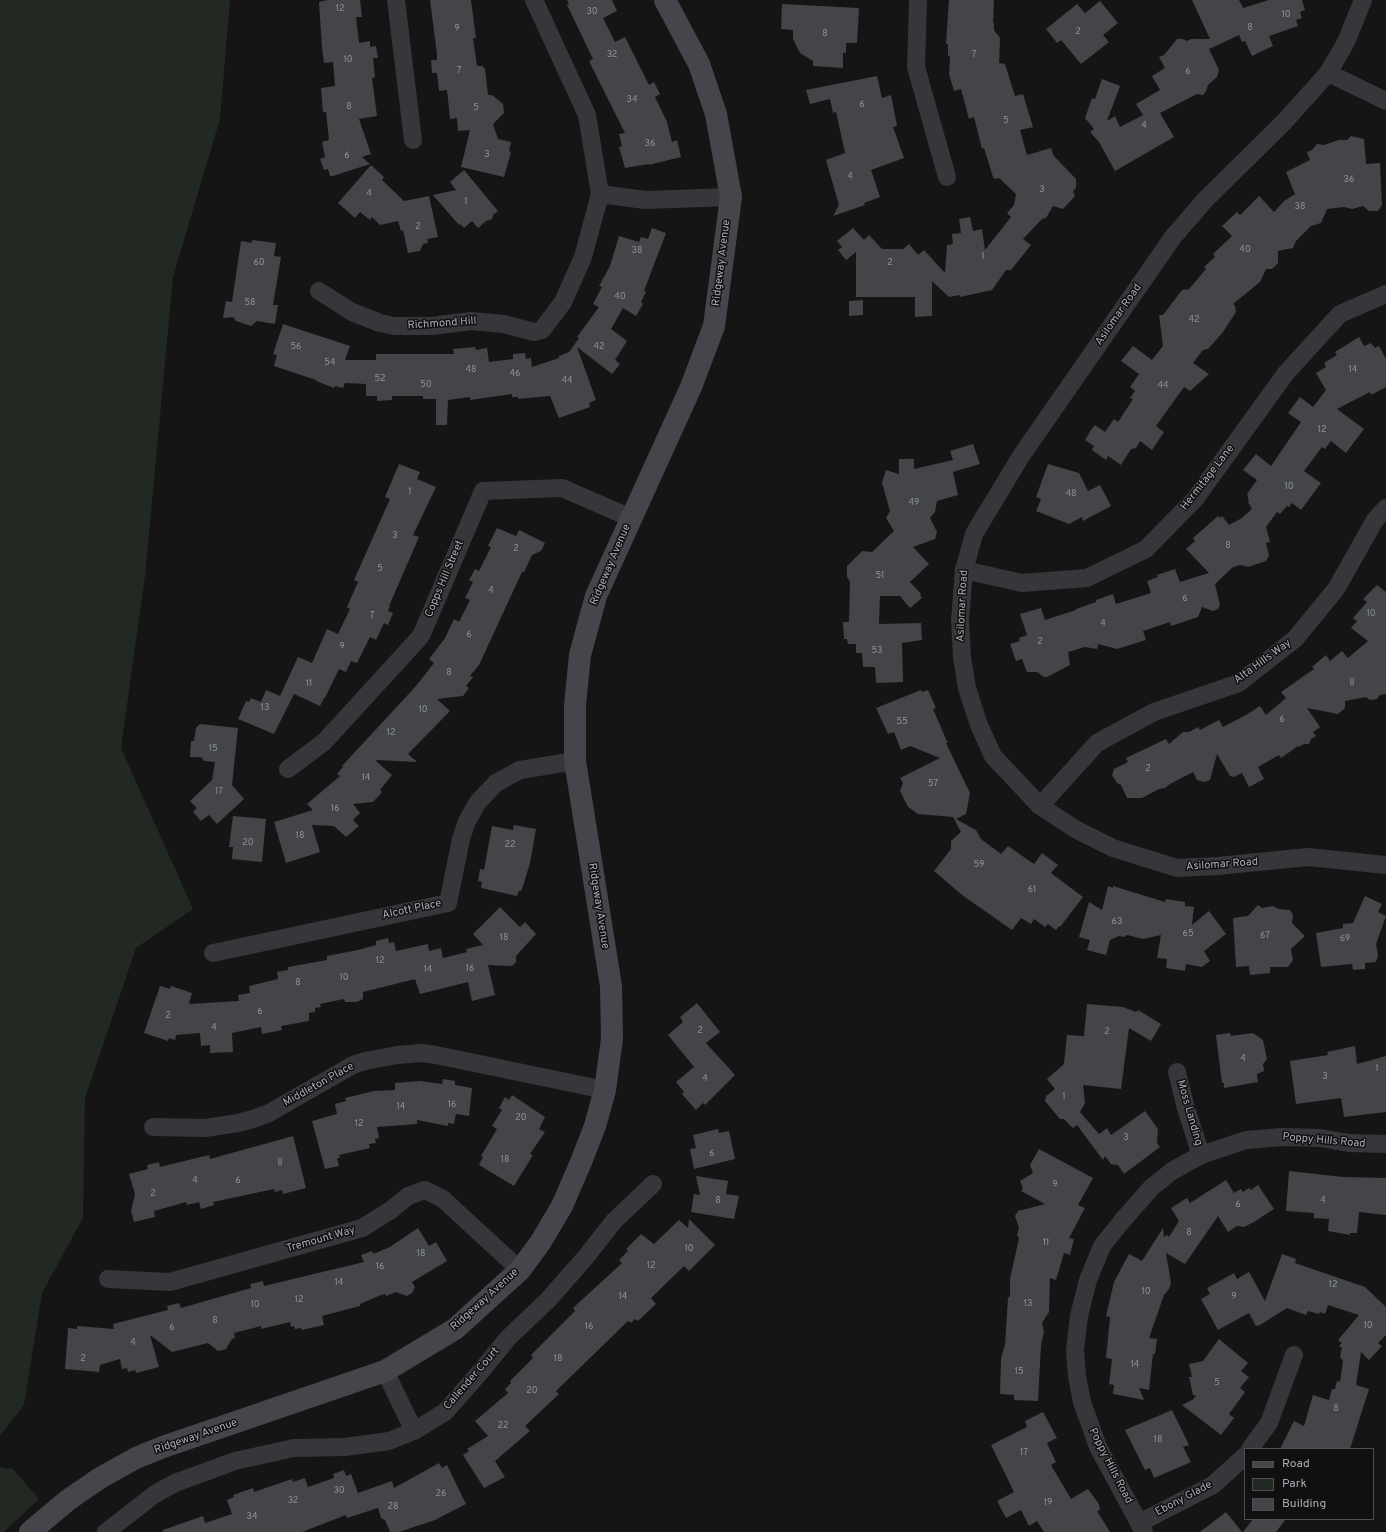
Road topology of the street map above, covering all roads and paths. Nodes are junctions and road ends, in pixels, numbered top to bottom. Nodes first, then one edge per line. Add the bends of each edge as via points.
1 (396, 0) edge
2 (534, 0) edge
3 (665, 0) edge
4 (918, 0) edge
5 (1363, 0) edge
6 (1328, 73) junction
7 (1386, 102) edge
8 (414, 140) dead end
9 (947, 177) dead end
10 (600, 194) junction
11 (731, 197) junction
12 (319, 291) dead end
13 (1386, 294) edge
14 (1386, 508) edge
15 (631, 518) junction
16 (964, 570) junction
17 (575, 761) junction
18 (288, 769) dead end
19 (1040, 806) junction
20 (1386, 865) edge
21 (213, 954) dead end
22 (1177, 1072) dead end
23 (605, 1090) junction
24 (153, 1127) dead end
25 (1386, 1144) edge
26 (1201, 1155) junction
27 (653, 1184) dead end
28 (520, 1270) junction
29 (108, 1279) dead end
30 (1294, 1355) dead end
31 (385, 1371) junction
32 (414, 1431) junction
33 (1251, 1448) edge
34 (1244, 1457) edge
35 (1142, 1528) edge
36 (30, 1532) edge
37 (106, 1532) edge

1 - 8 street
2 - 10 street, Richmond Hill via 587,115
3 - 11 street, Ridgeway Avenue via 699,64 716,114
4 - 9 street via 916,67
5 - 6 street, Asilomar Road via 1346,42
6 - 7 street
6 - 16 street, Asilomar Road via 1284,122 1205,200 1173,237 1001,488 974,534
10 - 11 street via 645,200
10 - 12 street, Richmond Hill via 583,257 563,302 542,330 534,332 504,324 471,321 432,326 394,326 352,312
11 - 15 street, Ridgeway Avenue via 714,326 691,387
13 - 16 street, Hermitage Lane via 1340,314 1286,373 1195,499 1146,549 1087,578 1022,583
14 - 19 street, Alta Hills Way via 1375,520 1336,589 1295,639 1239,683 1154,712 1096,743
15 - 17 street, Ridgeway Avenue via 596,596 580,655 575,705
15 - 18 street, Copps Hill Street via 562,488 483,491 420,636 324,742
16 - 19 street, Asilomar Road via 960,620 962,658 979,725 993,756
17 - 21 street, Alcott Place via 520,770 496,783 478,802 467,821 461,839 448,903 364,919
17 - 23 street, Ridgeway Avenue via 611,986 612,1038
19 - 20 street, Asilomar Road via 1077,830 1114,848 1177,868 1308,857
22 - 26 street, Moss Landing
23 - 24 street, Middleton Place via 436,1055 397,1055 365,1060 353,1065 269,1113 253,1119 205,1128
23 - 28 street, Ridgeway Avenue via 595,1126 562,1206
25 - 26 street, Poppy Hills Road via 1282,1136 1246,1140
26 - 35 street, Poppy Hills Road via 1172,1171 1152,1187 1102,1246 1088,1280 1079,1316 1076,1350 1082,1402 1098,1447
27 - 32 street, Callender Court via 614,1220 548,1300 508,1338 444,1412
28 - 29 street, Tremount Way via 443,1199 425,1190 408,1196 362,1228 170,1282
28 - 31 street, Ridgeway Avenue via 455,1329
30 - 33 street via 1269,1423
31 - 32 street
31 - 36 street, Ridgeway Avenue via 136,1458 68,1500
32 - 37 street, Callender Court via 389,1441 345,1447 294,1448 235,1461 168,1487 138,1506
34 - 35 street, Ebony Glade via 1213,1485

